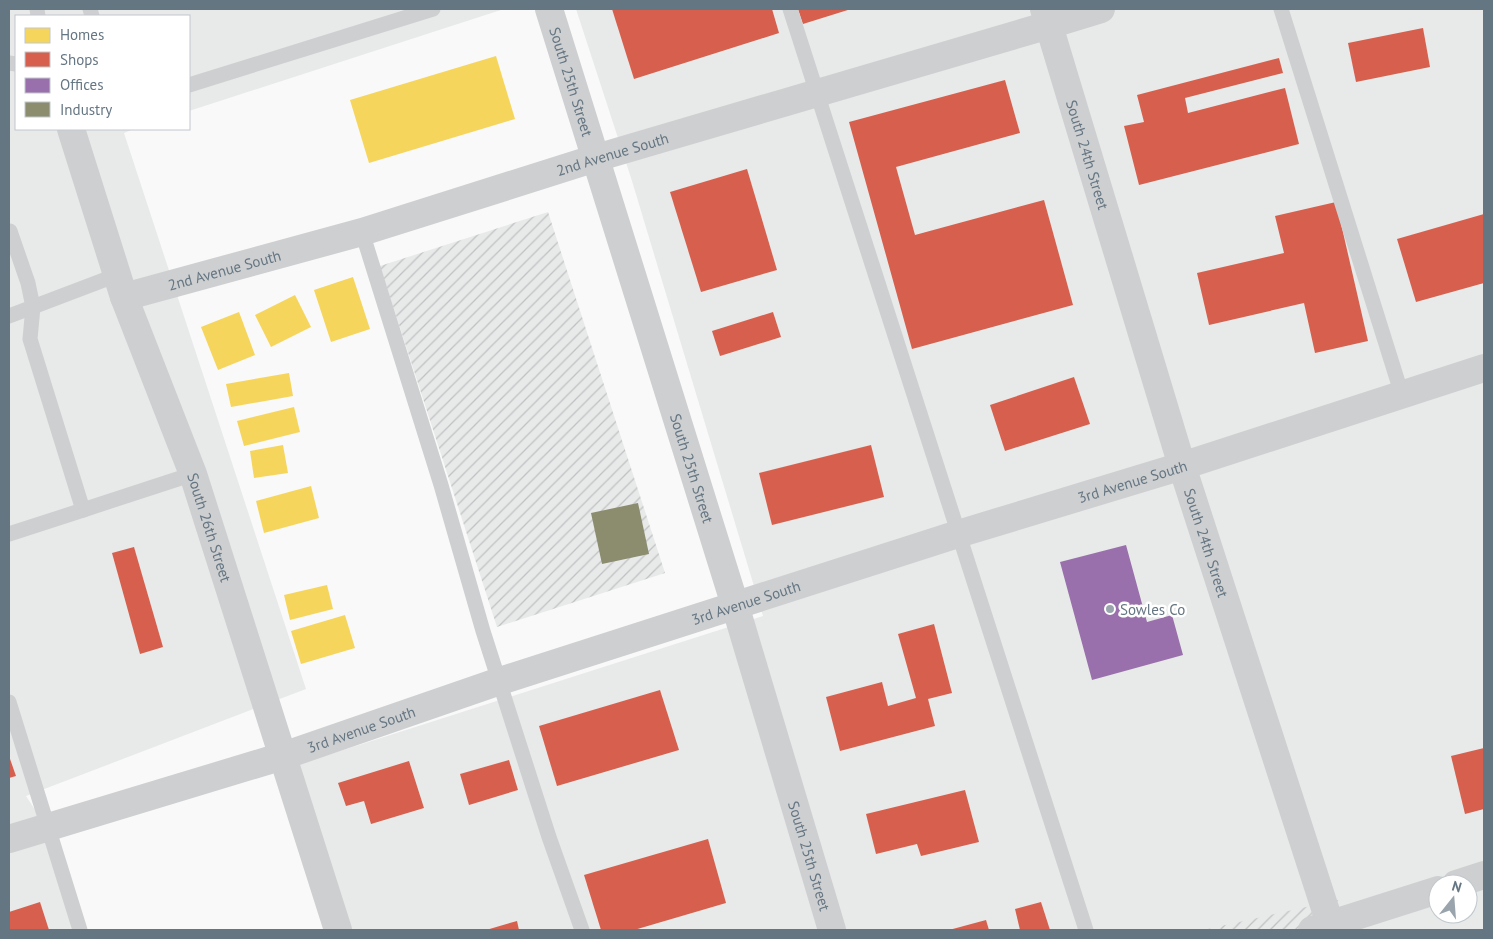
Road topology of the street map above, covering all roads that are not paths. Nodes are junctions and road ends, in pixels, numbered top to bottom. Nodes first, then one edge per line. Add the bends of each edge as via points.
1 (433, 9) edge
2 (549, 9) edge
3 (790, 9) edge
4 (1100, 9) edge
5 (1281, 9) edge
6 (1047, 17) edge
7 (190, 85) edge
8 (817, 93) junction
9 (71, 130) edge
10 (596, 158) junction
11 (9, 230) edge
12 (362, 232) junction
13 (120, 286) junction
14 (33, 307) junction
15 (9, 316) edge
16 (1484, 368) edge
17 (1402, 394) junction
18 (1182, 466) junction
19 (194, 474) junction
20 (83, 510) junction
21 (9, 534) edge
22 (958, 534) junction
23 (735, 605) junction
24 (500, 681) junction
25 (9, 702) edge
26 (283, 756) junction
27 (47, 828) junction
28 (9, 839) edge
29 (1428, 893) edge
30 (1325, 928) edge
31 (80, 930) edge
32 (338, 930) edge
33 (582, 930) edge
34 (832, 930) edge
35 (1086, 930) edge

1 - 7 lane
2 - 10 street, South 25th Street
3 - 8 lane
4 - 6 street, 2nd Avenue South
5 - 17 lane
6 - 8 street, 2nd Avenue South
6 - 18 street, South 24th Street
8 - 10 street, 2nd Avenue South
8 - 22 lane
9 - 13 street, South 26th Street
10 - 12 street, 2nd Avenue South
10 - 23 street, South 25th Street
11 - 14 lane
12 - 13 street, 2nd Avenue South
12 - 24 lane
13 - 14 lane
13 - 19 street, South 26th Street
14 - 15 lane
14 - 20 lane via 30,338
16 - 17 street, 3rd Avenue South
17 - 18 street, 3rd Avenue South
18 - 22 street, 3rd Avenue South
18 - 30 street, South 24th Street
19 - 20 lane
19 - 26 street, South 26th Street
20 - 21 lane
22 - 23 street, 3rd Avenue South
22 - 35 lane
23 - 24 street, 3rd Avenue South
23 - 34 street, South 25th Street
24 - 26 street, 3rd Avenue South
24 - 33 lane
25 - 27 lane
26 - 27 street, 3rd Avenue South
26 - 32 street, South 26th Street
27 - 28 street, 3rd Avenue South
27 - 31 lane
29 - 30 street

